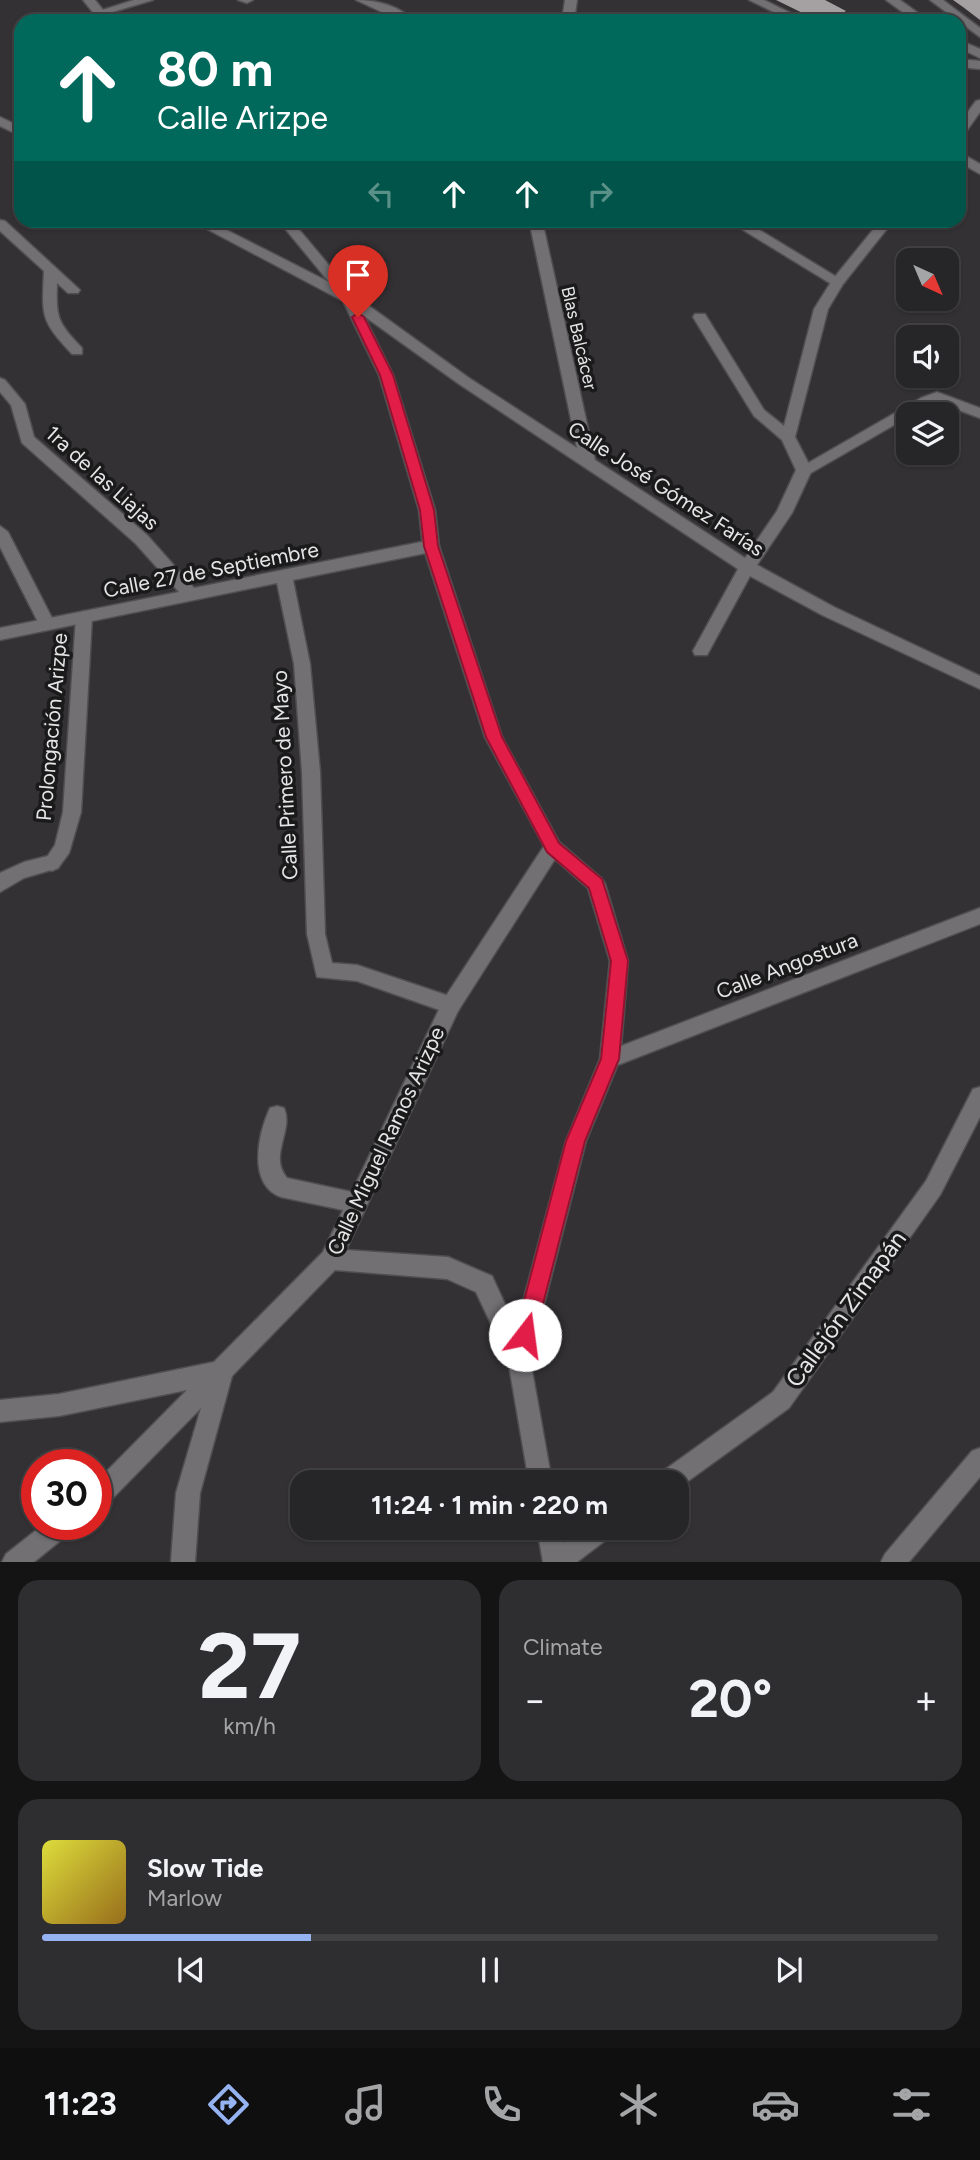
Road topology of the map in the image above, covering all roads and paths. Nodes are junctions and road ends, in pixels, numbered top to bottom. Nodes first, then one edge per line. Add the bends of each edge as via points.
1 (89, 0) edge
2 (147, 0) edge
3 (362, 0) edge
4 (755, 0) edge
5 (892, 0) edge
6 (936, 0) edge
7 (100, 14) edge
8 (110, 14) edge
9 (397, 14) edge
10 (786, 14) edge
11 (913, 14) edge
12 (954, 14) edge
13 (966, 23) edge
14 (980, 34) edge
15 (980, 104) edge
16 (966, 123) edge
17 (0, 224) edge
18 (212, 228) edge
19 (291, 228) edge
20 (537, 228) edge
21 (747, 228) edge
22 (882, 228) edge
23 (51, 270) junction
24 (838, 282) junction
25 (73, 290) dead end
26 (349, 298) junction
27 (700, 317) dead end
28 (77, 351) dead end
29 (0, 383) edge
30 (980, 413) edge
31 (788, 437) junction
32 (588, 464) junction
33 (804, 470) junction
34 (0, 532) edge
35 (431, 546) junction
36 (747, 567) junction
37 (284, 576) junction
38 (191, 595) junction
39 (84, 617) junction
40 (46, 622) junction
41 (0, 634) edge
42 (701, 651) dead end
43 (980, 683) edge
44 (553, 848) junction
45 (0, 884) edge
46 (980, 916) edge
47 (451, 1005) junction
48 (610, 1059) junction
49 (980, 1096) edge
50 (277, 1115) dead end
51 (355, 1203) junction
52 (331, 1259) junction
53 (519, 1359) junction
54 (222, 1372) junction
55 (0, 1411) edge
56 (980, 1459) edge
57 (539, 1470) edge
58 (684, 1470) edge
59 (112, 1483) edge
60 (43, 1540) edge
61 (551, 1540) edge
62 (586, 1540) edge
63 (15, 1562) edge
64 (183, 1562) edge
65 (556, 1562) edge
66 (893, 1562) edge

1 - 7 street
2 - 8 street
3 - 9 street
4 - 10 street
5 - 11 street
6 - 12 street
13 - 14 street
15 - 16 street
17 - 23 street
18 - 26 street
19 - 26 street
20 - 32 street, Blas Balcácer
21 - 24 street
22 - 24 street
23 - 25 street
23 - 28 street via 49,314
24 - 31 street via 821,309
26 - 32 street, Calle José Gómez Farías
26 - 35 street via 386,375 427,510
27 - 31 street via 759,413
29 - 38 street, 1ra de las Liajas via 18,404 26,439 141,539
30 - 33 street via 937,397
31 - 33 street
32 - 36 street, Calle José Gómez Farías
33 - 36 street via 784,513
34 - 40 street
35 - 37 street, Calle 27 de Septiembre
35 - 44 street via 494,737
36 - 42 street
36 - 43 street, Calle José Gómez Farías
37 - 38 street, Calle 27 de Septiembre
37 - 47 street, Calle Primero de Mayo via 302,664 316,934 324,971 357,973
38 - 39 street, Calle 27 de Septiembre
39 - 40 street, Calle 27 de Septiembre
39 - 45 street, Prolongación Arizpe via 72,812 63,848 52,863
40 - 41 street, Calle 27 de Septiembre
44 - 47 street, Calle Miguel Ramos Arizpe
44 - 48 street via 596,884 619,961
46 - 48 street, Calle Angostura
47 - 51 street, Calle Miguel Ramos Arizpe
48 - 53 street via 576,1141
49 - 58 street, Callejón Zimapán via 933,1188 781,1400
50 - 51 street via 268,1153 271,1175 281,1187
51 - 52 street, Calle Miguel Ramos Arizpe
52 - 53 street via 448,1268 484,1284
52 - 54 street, Calle Miguel Ramos Arizpe
53 - 57 street
54 - 55 street via 60,1405
54 - 59 street, Calle Miguel Ramos Arizpe
54 - 64 street via 188,1493
56 - 66 street
60 - 63 street
61 - 65 street
62 - 65 street

